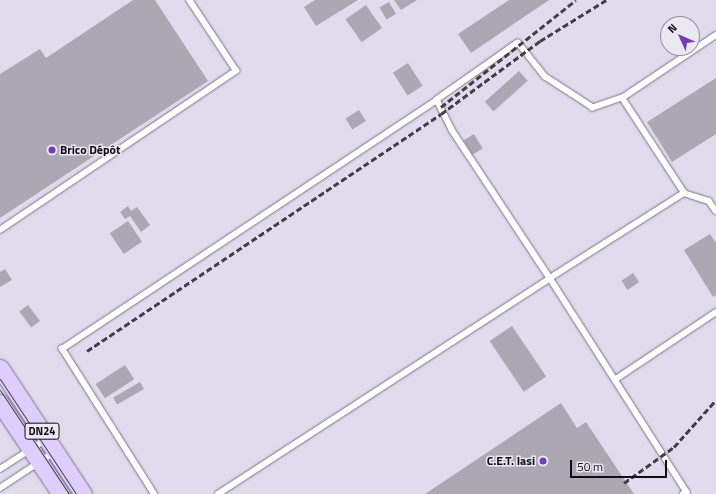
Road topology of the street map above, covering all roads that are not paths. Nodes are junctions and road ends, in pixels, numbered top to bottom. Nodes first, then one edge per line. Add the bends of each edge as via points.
1 (189, 0) edge
2 (716, 36) edge
3 (622, 98) junction
4 (437, 100) junction
5 (684, 193) junction
6 (716, 211) edge
7 (0, 230) edge
8 (550, 278) junction
9 (716, 312) edge
10 (0, 368) edge
11 (616, 379) junction
12 (0, 403) edge
13 (51, 445) junction
14 (35, 455) junction
15 (0, 469) edge
16 (0, 488) edge
17 (61, 494) edge
18 (84, 494) edge
19 (154, 494) edge
20 (218, 494) edge
21 (684, 494) edge

1 - 7 lane via 236,71
2 - 3 lane
3 - 4 lane via 593,108 545,77 518,43
3 - 5 lane
4 - 8 lane via 452,130
4 - 19 lane via 62,349
5 - 6 lane via 709,201
5 - 8 lane
8 - 11 lane
8 - 20 lane
9 - 11 lane
10 - 13 main road, DN24
11 - 21 lane via 687,492
12 - 14 main road, DN24
13 - 14 lane
13 - 14 lane
13 - 18 main road, DN24
14 - 15 lane
14 - 16 lane
14 - 17 main road, DN24

